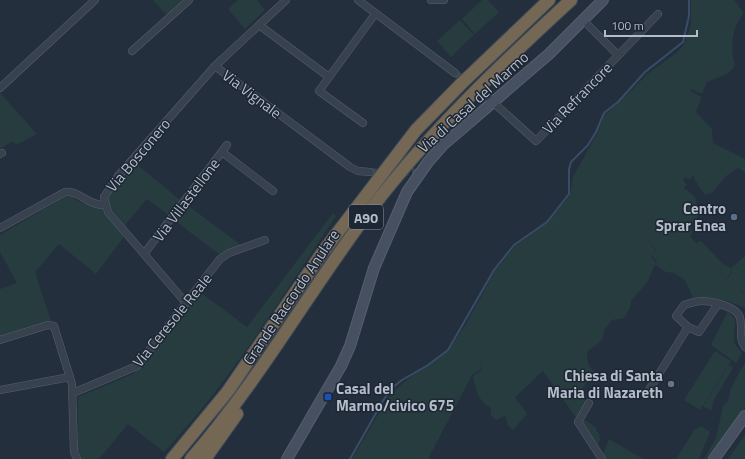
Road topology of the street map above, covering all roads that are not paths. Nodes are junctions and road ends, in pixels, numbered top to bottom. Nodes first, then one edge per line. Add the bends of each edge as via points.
1 (190, 0) edge
2 (286, 0) edge
3 (358, 0) edge
4 (431, 0) edge
5 (444, 0) edge
6 (549, 0) edge
7 (570, 0) edge
8 (92, 1) edge
9 (598, 2) edge
10 (375, 14) junction
11 (658, 14) dead end
12 (583, 20) junction
13 (259, 25) junction
14 (132, 51) dead end
15 (618, 55) junction
16 (215, 66) junction
17 (455, 73) tunnel mouth
18 (329, 77) junction
19 (0, 88) edge
20 (486, 95) tunnel mouth
21 (494, 102) junction
22 (363, 123) dead end
23 (227, 145) dead end
24 (222, 152) junction
25 (370, 172) tunnel mouth
26 (272, 191) dead end
27 (105, 205) junction
28 (0, 228) edge
29 (265, 240) dead end
30 (144, 254) junction
31 (186, 303) junction
32 (718, 304) junction
33 (688, 327) junction
34 (0, 340) edge
35 (745, 347) edge
36 (260, 370) junction
37 (70, 377) junction
38 (0, 390) edge
39 (649, 390) dead end
40 (73, 392) junction
41 (589, 403) dead end
42 (745, 416) edge
43 (745, 425) edge
44 (76, 459) edge
45 (172, 459) edge
46 (191, 459) edge
47 (206, 459) edge
48 (287, 459) edge
49 (602, 459) edge
50 (714, 459) edge
51 (721, 459) edge

1 - 14 street
2 - 13 street, Via Vignale
3 - 10 street
4 - 5 street
6 - 45 highway, Grande Raccordo Anulare / A90 via 416,130 322,253 228,391
7 - 36 highway, Grande Raccordo Anulare / A90 via 469,95 412,158 356,230
8 - 19 street
9 - 12 main road, Via di Casal del Marmo
10 - 17 street
10 - 18 street
11 - 15 street, Via Refrancore
12 - 15 street
12 - 21 main road, Via di Casal del Marmo
13 - 16 street, Via Vignale
13 - 18 street
15 - 21 street, Via Refrancore via 536,141
16 - 25 street, Via Vignale via 350,167
16 - 27 street, Via Bosconero via 109,187 104,195
18 - 22 street via 319,91
20 - 21 street
21 - 48 main road, Via di Casal del Marmo via 431,157 412,184 374,268 350,346 341,366
23 - 24 street, Via Villastellone
24 - 26 street
24 - 30 street, Via Villastellone
27 - 28 street via 94,205 70,191
27 - 30 street, Via Bosconero
29 - 31 street, Via Ceresole Reale via 223,257
30 - 31 street, Via Bosconero
31 - 40 street, Via Ceresole Reale via 137,366
32 - 33 street via 699,332
32 - 33 street via 702,301 684,305 676,316
32 - 35 street via 737,312 740,316 741,341
33 - 39 street
34 - 37 street via 53,325
36 - 46 highway, Grande Raccordo Anulare / A90
36 - 47 highway via 239,411
37 - 38 street
37 - 40 street
40 - 44 street
41 - 49 street via 578,422
42 - 50 main road
43 - 51 main road

